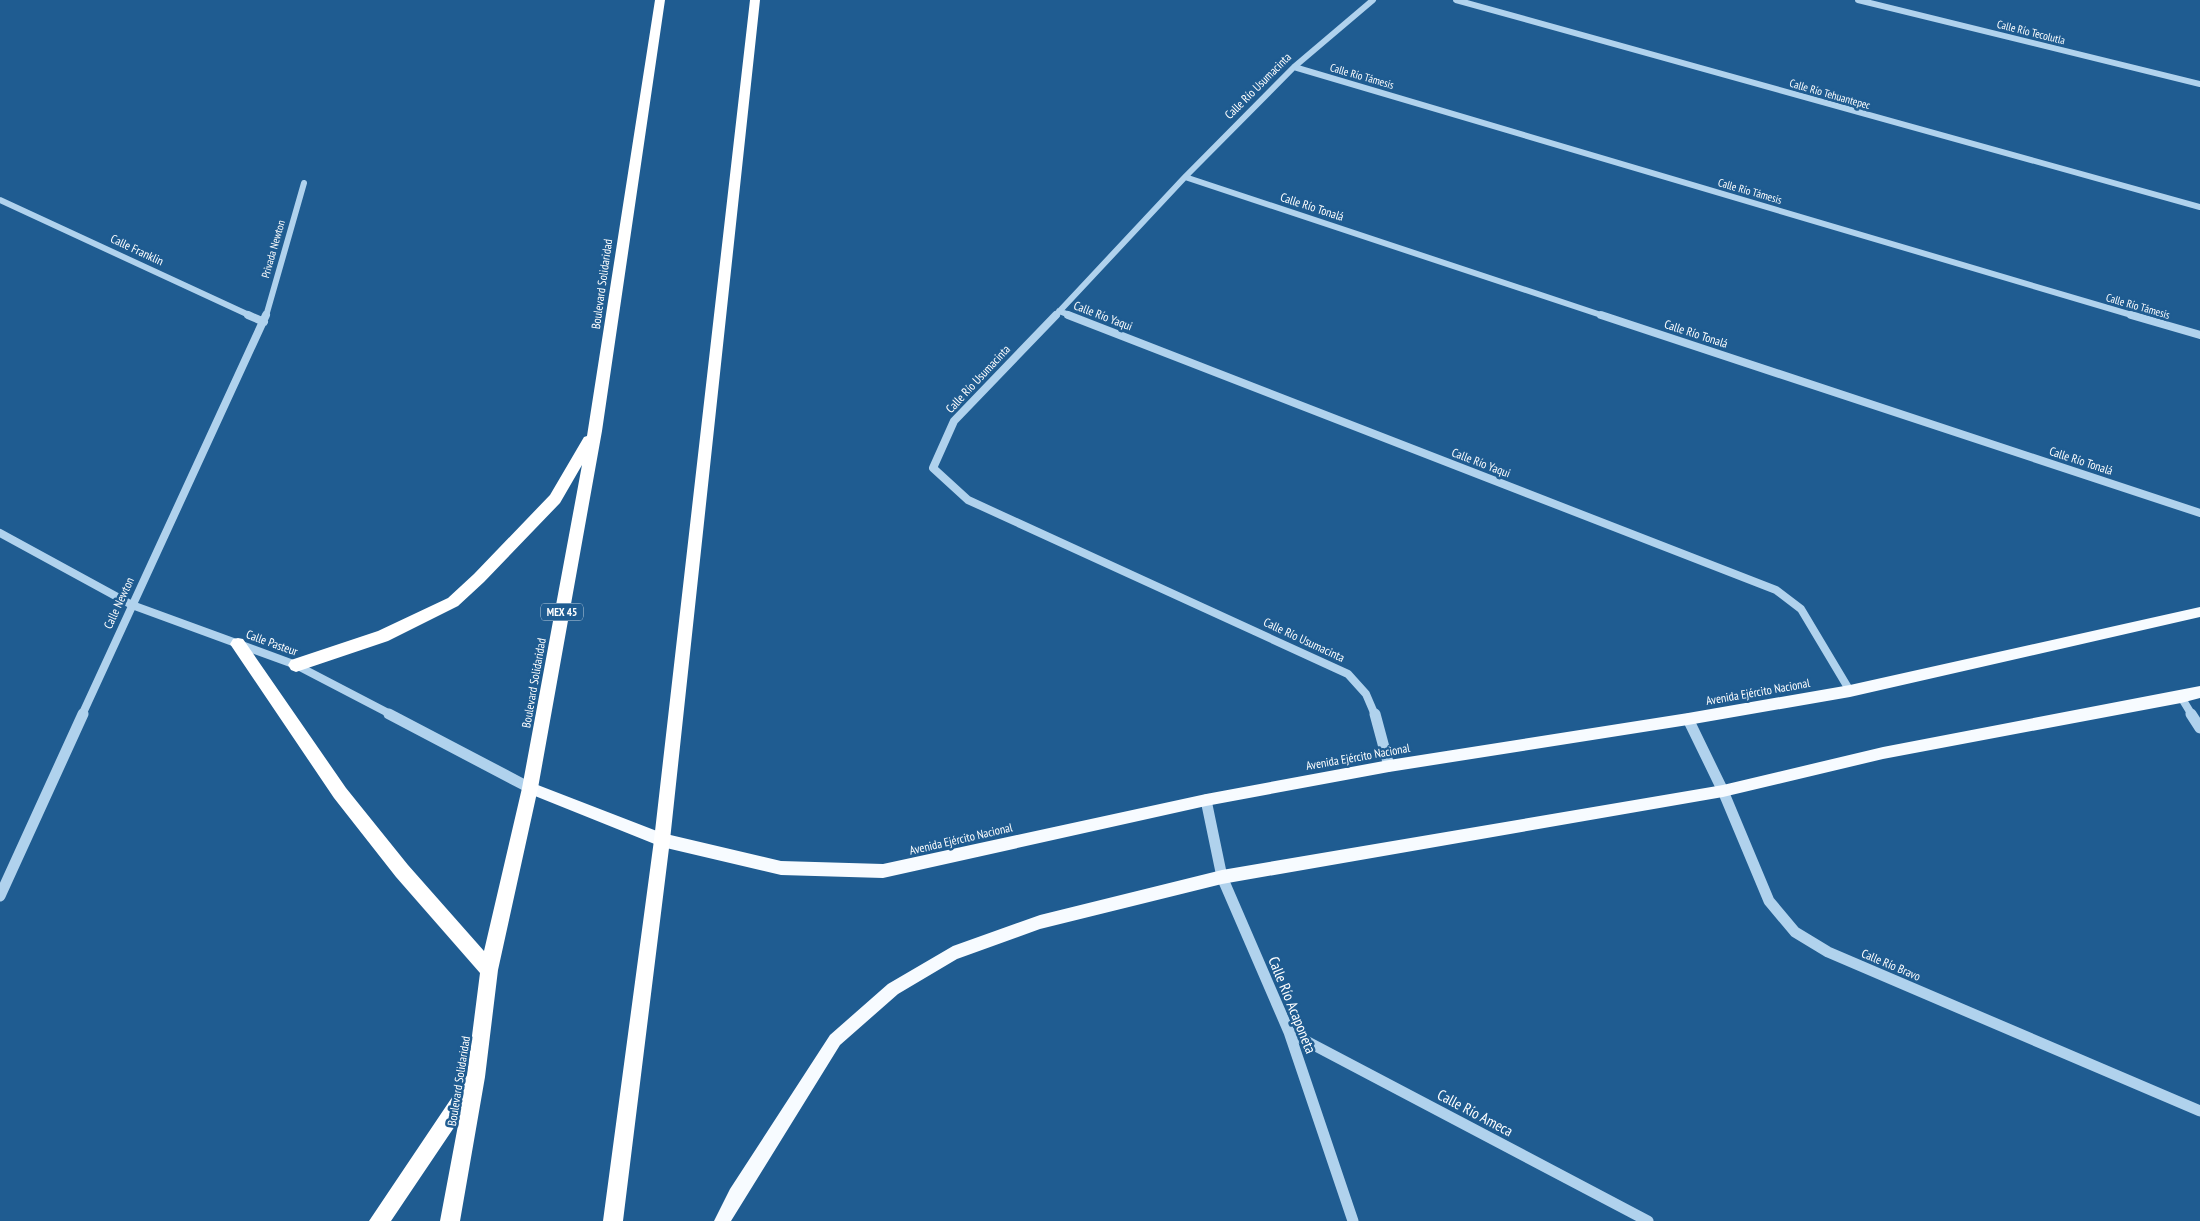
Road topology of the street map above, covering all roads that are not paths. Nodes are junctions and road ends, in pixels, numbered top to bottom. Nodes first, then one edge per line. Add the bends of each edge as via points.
1 (660, 0) edge
2 (755, 0) edge
3 (1373, 0) edge
4 (1456, 0) edge
5 (1858, 0) edge
6 (1294, 66) junction
7 (2200, 84) edge
8 (1185, 177) junction
9 (304, 183) dead end
10 (0, 200) edge
11 (2200, 207) edge
12 (1058, 311) junction
13 (264, 322) junction
14 (2200, 335) edge
15 (595, 431) junction
16 (2200, 513) edge
17 (0, 533) edge
18 (132, 605) junction
19 (2200, 612) edge
20 (238, 644) junction
21 (296, 665) junction
22 (1850, 691) junction
23 (2200, 692) edge
24 (2181, 697) junction
25 (1688, 720) junction
26 (2200, 728) edge
27 (1389, 766) junction
28 (530, 788) junction
29 (1722, 791) junction
30 (1206, 800) junction
31 (662, 840) junction
32 (1222, 877) junction
33 (0, 896) edge
34 (489, 970) junction
35 (1289, 1032) junction
36 (476, 1077) junction
37 (2200, 1111) edge
38 (379, 1221) edge
39 (450, 1221) edge
40 (613, 1221) edge
41 (722, 1221) edge
42 (1353, 1221) edge
43 (1648, 1221) edge

1 - 15 highway, Boulevard Solidaridad / MEX 45
2 - 31 highway
3 - 6 street, Calle Río Usumacinta
4 - 11 street, Calle Río Tehuantepec
5 - 7 street, Calle Río Tecolutla
6 - 8 street, Calle Río Usumacinta
6 - 14 street, Calle Río Támesis
8 - 12 street, Calle Río Usumacinta
8 - 16 street, Calle Río Tonalá
9 - 13 street, Privada Newton
10 - 13 street, Calle Franklin
12 - 22 street, Calle Río Yaqui via 1776,590 1801,609
12 - 27 street, Calle Río Usumacinta via 954,421 933,468 968,500 1348,674 1366,694
13 - 18 street, Calle Newton
15 - 21 highway via 555,499 453,602 382,636
15 - 28 highway, Boulevard Solidaridad / MEX 45
17 - 18 street, Calle Pasteur
18 - 20 street, Calle Pasteur
18 - 33 street, Calle Newton
19 - 22 main road, Avenida Ejército Nacional
20 - 21 street, Calle Pasteur
20 - 34 highway via 340,793 402,871
21 - 28 street, Calle Pasteur
22 - 25 main road, Avenida Ejército Nacional
23 - 24 main road
24 - 26 street
24 - 29 main road via 1883,753
25 - 27 main road, Avenida Ejército Nacional
25 - 29 street, Calle Río Bravo
27 - 30 main road, Avenida Ejército Nacional
28 - 31 main road, Avenida Ejército Nacional
28 - 34 highway, Boulevard Solidaridad / MEX 45
29 - 32 main road
29 - 37 street, Calle Río Bravo via 1769,901 1795,932 1828,952
30 - 31 main road, Avenida Ejército Nacional via 883,872 781,868
30 - 32 street, Calle Río Acaponeta
31 - 40 highway
32 - 35 street, Calle Río Acaponeta
32 - 41 main road via 1040,922 952,953 893,988 835,1040
34 - 36 highway, Boulevard Solidaridad / MEX 45
35 - 42 street, Calle Río Acaponeta
35 - 43 street, Calle Río Ameca
36 - 38 highway
36 - 39 highway, Boulevard Solidaridad / MEX 45

